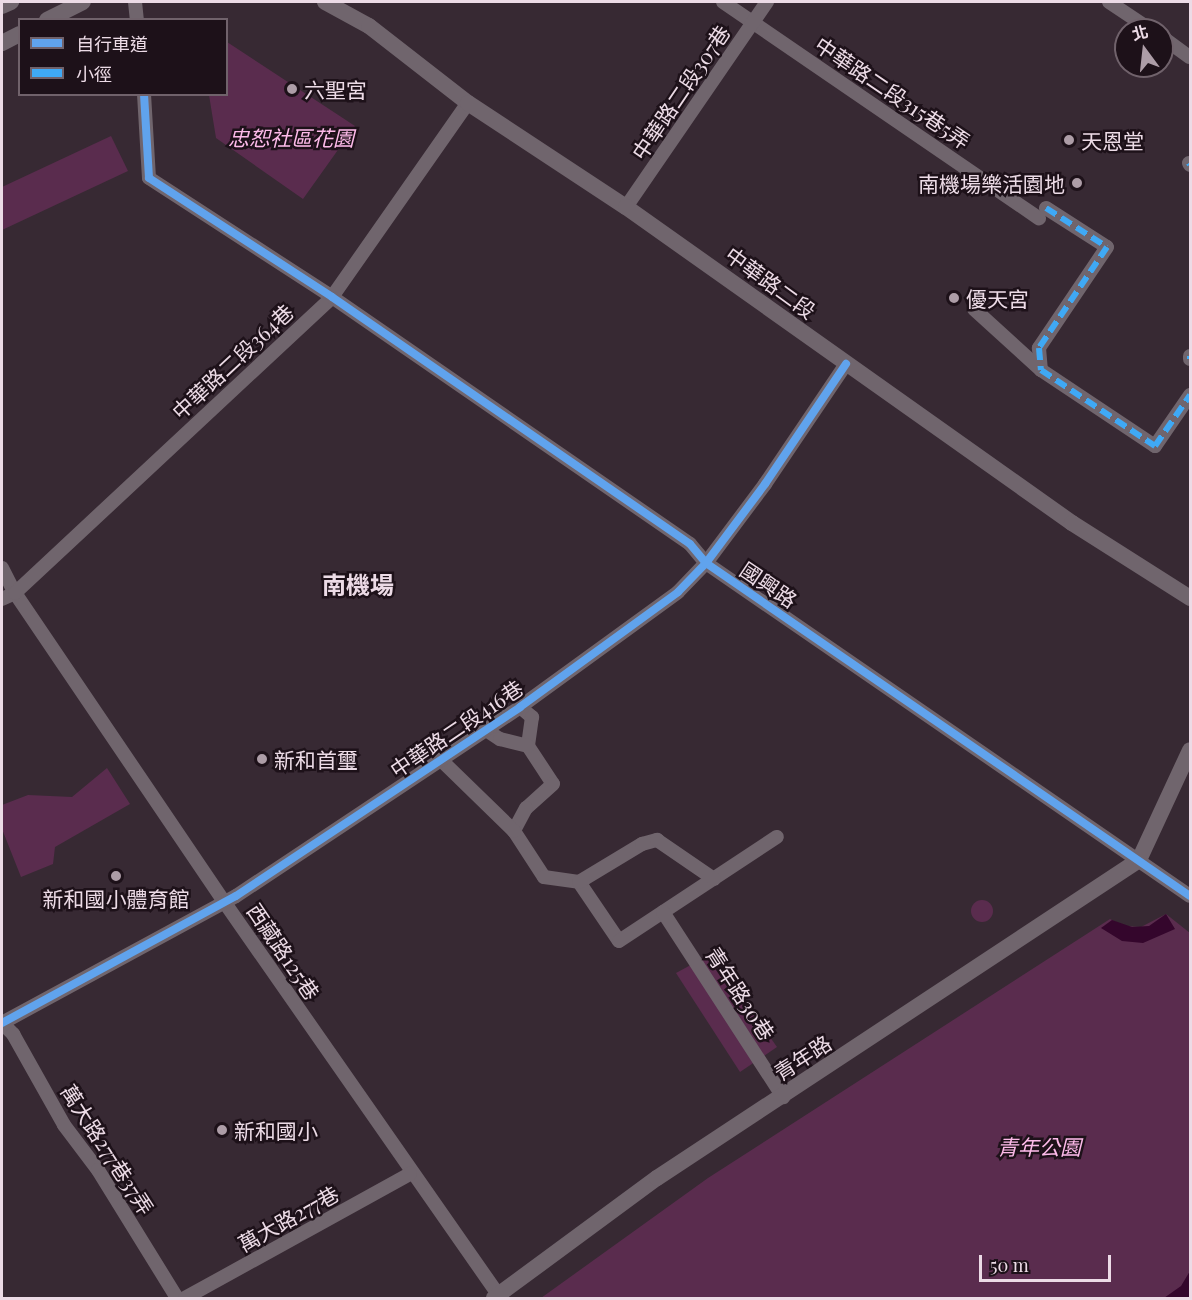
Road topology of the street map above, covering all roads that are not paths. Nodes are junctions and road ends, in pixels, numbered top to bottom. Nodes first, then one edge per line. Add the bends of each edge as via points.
1 (10, 2) edge
2 (82, 2) edge
3 (135, 2) edge
4 (325, 2) edge
5 (723, 2) edge
6 (767, 2) edge
7 (1109, 2) edge
8 (2, 6) edge
9 (52, 18) edge
10 (137, 18) edge
11 (1133, 18) edge
12 (753, 22) junction
13 (18, 35) edge
14 (2, 43) edge
15 (1174, 45) edge
16 (1191, 57) edge
17 (144, 96) edge
18 (468, 103) junction
19 (626, 207) junction
20 (332, 297) junction
21 (974, 309) dead end
22 (846, 364) junction
23 (1041, 370) junction
24 (1191, 395) edge
25 (706, 563) junction
26 (2, 568) edge
27 (15, 593) junction
28 (1191, 598) edge
29 (2, 599) edge
30 (520, 707) junction
31 (486, 730) junction
32 (528, 746) junction
33 (1191, 750) edge
34 (441, 760) junction
35 (514, 831) junction
36 (777, 837) dead end
37 (1139, 860) junction
38 (714, 879) junction
39 (579, 882) junction
40 (1191, 896) edge
41 (225, 903) junction
42 (663, 912) junction
43 (2, 1023) edge
44 (783, 1096) junction
45 (410, 1174) junction
46 (496, 1297) edge
47 (177, 1299) edge
48 (185, 1299) edge

1 - 8 street
2 - 9 street
3 - 10 street
4 - 18 street, 中華路二段 via 369,26
5 - 12 street, 中華路二段315巷5弄
6 - 12 street, 中華路二段307巷
7 - 11 street
12 - 19 street, 中華路二段307巷
12 - 23 street, 中華路二段315巷5弄 via 1043,213 1107,247 1039,348
13 - 14 street
15 - 16 street
17 - 20 street, 國興路 via 149,178
18 - 19 street, 中華路二段
18 - 20 street, 中華路二段364巷
19 - 22 street, 中華路二段
20 - 25 street, 國興路 via 690,544
20 - 27 street, 中華路二段364巷
21 - 23 street
22 - 25 street, 中華路二段416巷
22 - 28 street, 中華路二段 via 1072,523
23 - 24 street via 1155,446
25 - 30 street, 中華路二段416巷 via 678,592
25 - 37 street, 國興路
26 - 27 street, 西藏路125巷
27 - 29 street, 中華路二段364巷
27 - 41 street, 西藏路125巷
30 - 31 street, 中華路二段416巷
30 - 32 street via 532,717
31 - 32 street via 500,739
31 - 34 street, 中華路二段416巷
32 - 35 street via 553,784 526,808
33 - 37 street
34 - 35 street
34 - 41 street, 中華路二段416巷
35 - 39 street via 544,877
36 - 38 street
37 - 40 street, 國興路
37 - 44 street, 青年路
38 - 39 street via 657,840 642,844
38 - 42 street
39 - 42 street via 619,941
41 - 43 street, 中華路二段416巷 via 49,994
41 - 45 street, 西藏路125巷
42 - 44 street, 青年路30巷
43 - 47 street, 萬大路277巷37弄 via 13,1034 64,1125 99,1170
44 - 46 street, 青年路 via 657,1178
45 - 46 street, 西藏路125巷
45 - 48 street, 萬大路277巷

